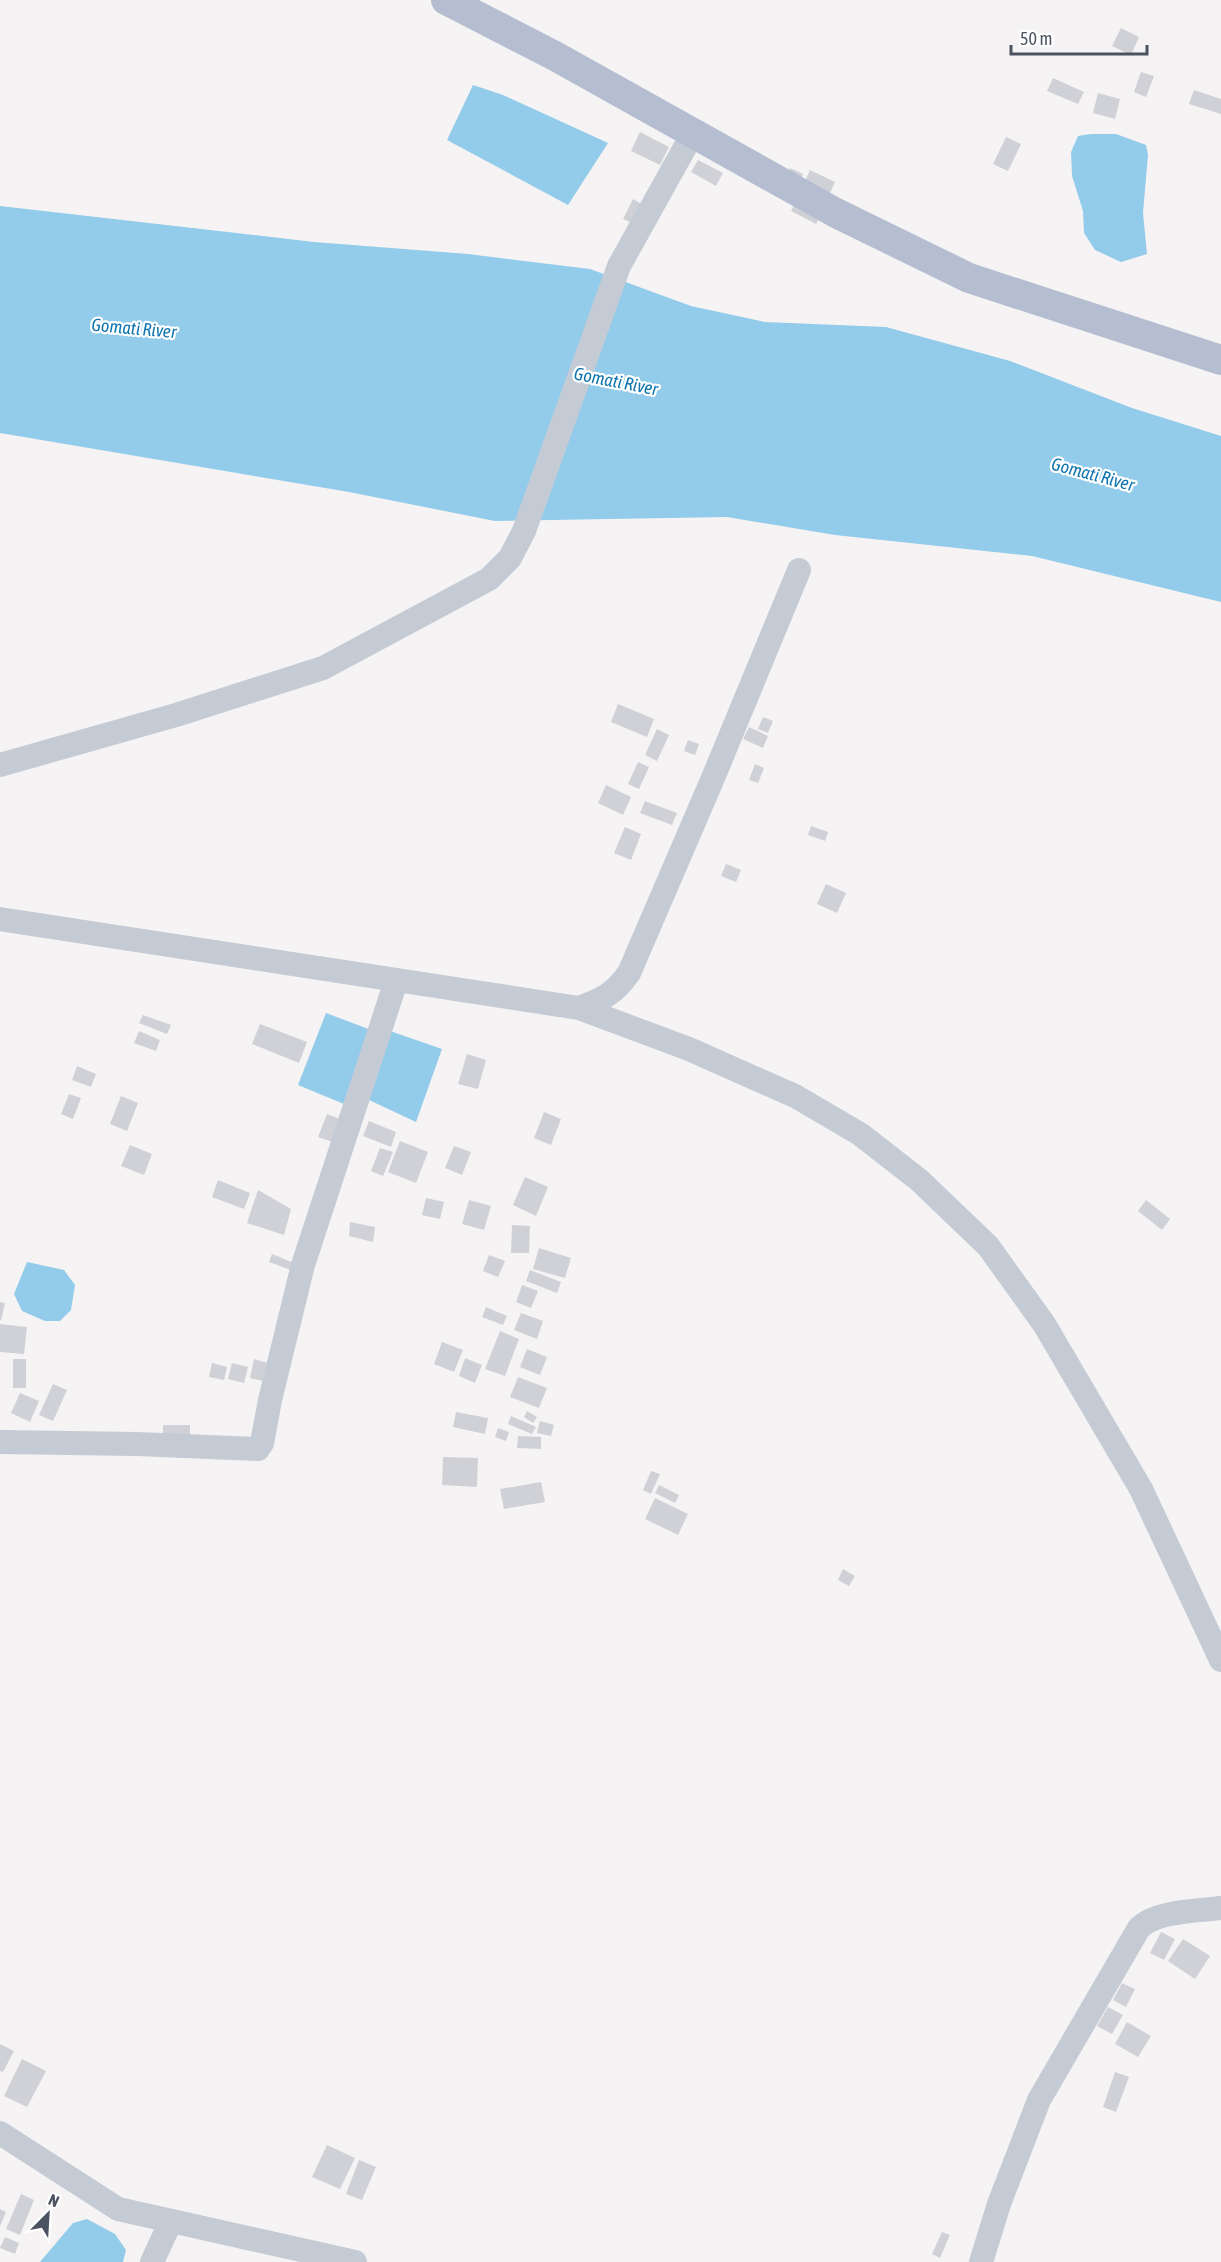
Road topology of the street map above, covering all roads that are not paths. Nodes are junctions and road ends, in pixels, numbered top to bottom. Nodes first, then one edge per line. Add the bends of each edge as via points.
1 (457, 2) edge
2 (693, 133) junction
3 (1221, 360) edge
4 (799, 570) dead end
5 (0, 765) edge
6 (0, 919) edge
7 (396, 981) junction
8 (579, 1008) junction
9 (0, 1442) edge
10 (1221, 1660) edge
11 (1221, 1908) edge
12 (0, 2133) edge
13 (171, 2221) junction
14 (152, 2262) edge
15 (355, 2262) edge
16 (981, 2262) edge

1 - 2 main road
2 - 3 main road via 836,213 969,278
2 - 5 street via 619,266 524,531 510,558 489,579 323,668
4 - 8 street via 629,973 605,998
6 - 7 street
7 - 8 street
7 - 9 street via 303,1265 258,1449
8 - 10 street via 689,1049 795,1096 860,1134 920,1180 988,1246 1044,1324 1141,1488
11 - 16 street via 1157,1917 1138,1928 1039,2100
12 - 13 street via 118,2209
13 - 14 street
13 - 15 street

